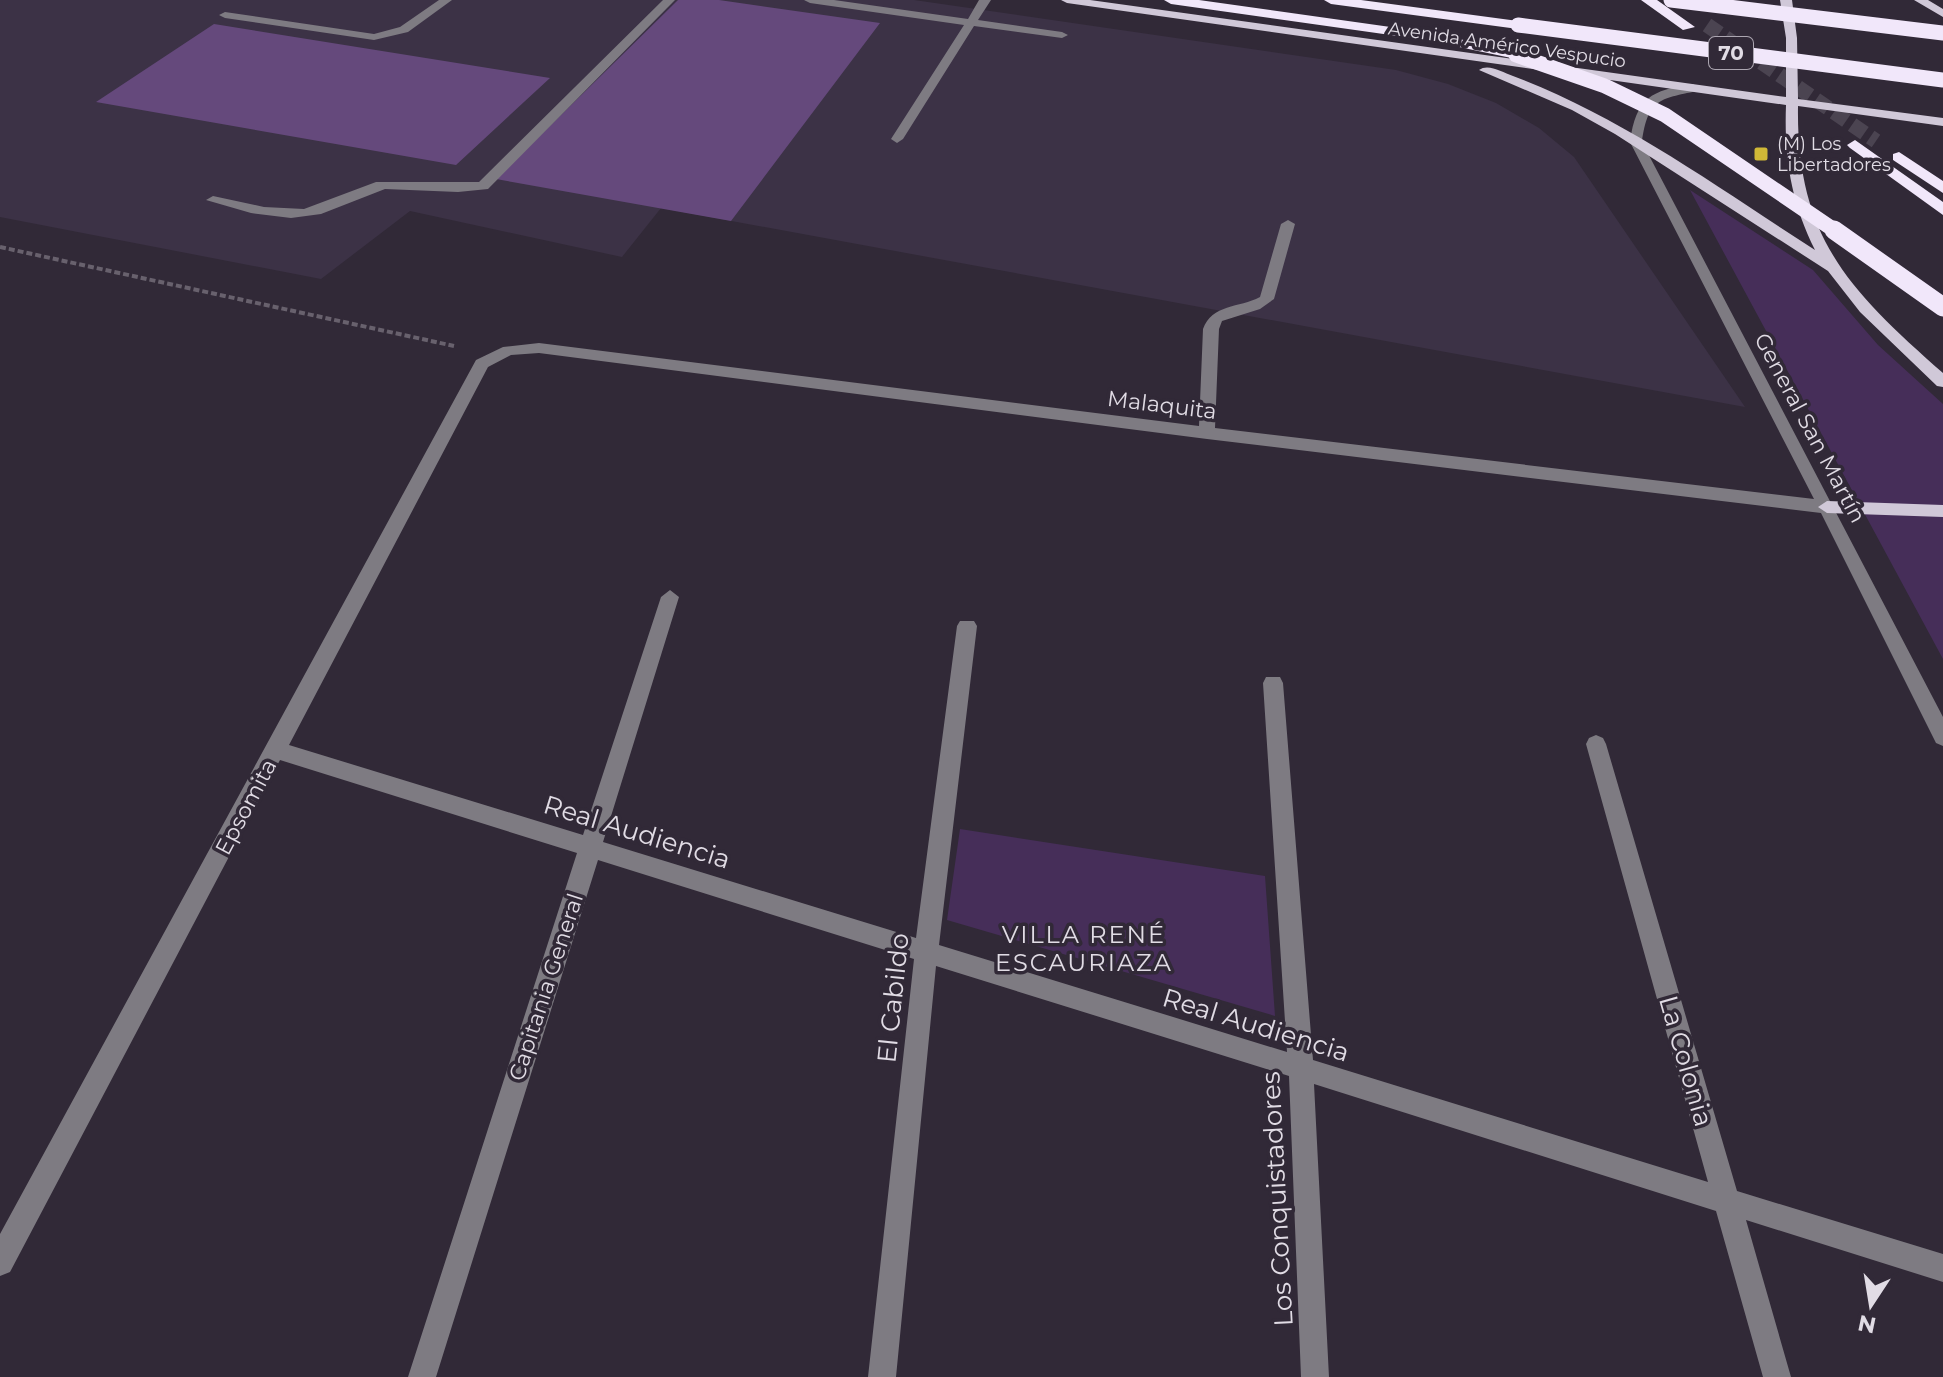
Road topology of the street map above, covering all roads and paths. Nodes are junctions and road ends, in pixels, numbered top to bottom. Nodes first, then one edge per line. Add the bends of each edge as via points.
1 (446, 0) edge
2 (669, 0) edge
3 (810, 0) edge
4 (985, 0) edge
5 (1067, 0) edge
6 (1171, 0) edge
7 (1331, 0) edge
8 (1648, 0) edge
9 (1670, 0) edge
10 (1786, 0) edge
11 (1920, 0) edge
12 (1943, 14) edge
13 (225, 15) dead end
14 (970, 22) junction
15 (1707, 25) tunnel mouth
16 (1688, 27) tunnel mouth
17 (1943, 33) edge
18 (1062, 35) dead end
19 (1429, 53) junction
20 (1943, 80) edge
21 (1693, 88) junction
22 (1793, 101) junction
23 (1943, 122) edge
24 (897, 139) dead end
25 (1876, 141) tunnel mouth
26 (1636, 142) junction
27 (1855, 145) tunnel mouth
28 (1943, 188) edge
29 (213, 200) dead end
30 (1943, 210) edge
31 (1288, 224) dead end
32 (0, 247) edge
33 (1831, 267) junction
34 (1943, 307) edge
35 (494, 355) junction
36 (1943, 382) edge
37 (1207, 433) junction
38 (1827, 507) junction
39 (1943, 511) edge
40 (670, 597) dead end
41 (967, 626) dead end
42 (1273, 683) dead end
43 (1943, 737) edge
44 (1596, 744) dead end
45 (277, 750) junction
46 (591, 847) junction
47 (926, 952) junction
48 (1301, 1068) junction
49 (1725, 1200) junction
50 (0, 1262) edge
51 (1943, 1268) edge
52 (422, 1377) edge
53 (882, 1377) edge
54 (1315, 1377) edge
55 (1777, 1377) edge

1 - 13 street via 406,30 374,37
2 - 29 street via 483,186 386,185 313,212
3 - 14 street
4 - 14 street
5 - 19 main road, Avenida Américo Vespucio
6 - 34 highway, bridge via 1426,36 1516,55 1592,81 1665,115
7 - 20 highway, 70, bridge
8 - 16 highway
9 - 15 highway
9 - 17 highway, 70, bridge
10 - 22 main road
11 - 12 main road
14 - 18 street
14 - 24 street
19 - 21 main road, Avenida Américo Vespucio
19 - 26 main road via 1536,87
21 - 22 main road, Avenida Américo Vespucio
21 - 26 street via 1657,95 1644,105
22 - 23 main road, Avenida Américo Vespucio
22 - 33 main road via 1798,192 1811,234
25 - 28 highway
26 - 33 main road
26 - 38 street, General San Martín
27 - 30 highway
31 - 37 street via 1267,299 1215,318
32 - 35 path
33 - 36 main road via 1897,341
35 - 37 street, Malaquita via 539,348
35 - 45 street, Epsomita via 482,364
37 - 38 street, Malaquita
38 - 39 main road
38 - 43 street, General San Martín
40 - 46 street, Capitania General
41 - 47 street, El Cabildo
42 - 48 street, Los Conquistadores
44 - 49 street, La Colonia
45 - 46 street, Real Audiencia
45 - 50 street, Epsomita
46 - 47 street, Real Audiencia
46 - 52 street, Capitania General
47 - 48 street, Real Audiencia
47 - 53 street, El Cabildo
48 - 49 street, Real Audiencia
48 - 54 street, Los Conquistadores
49 - 51 street, Real Audiencia
49 - 55 street, La Colonia

